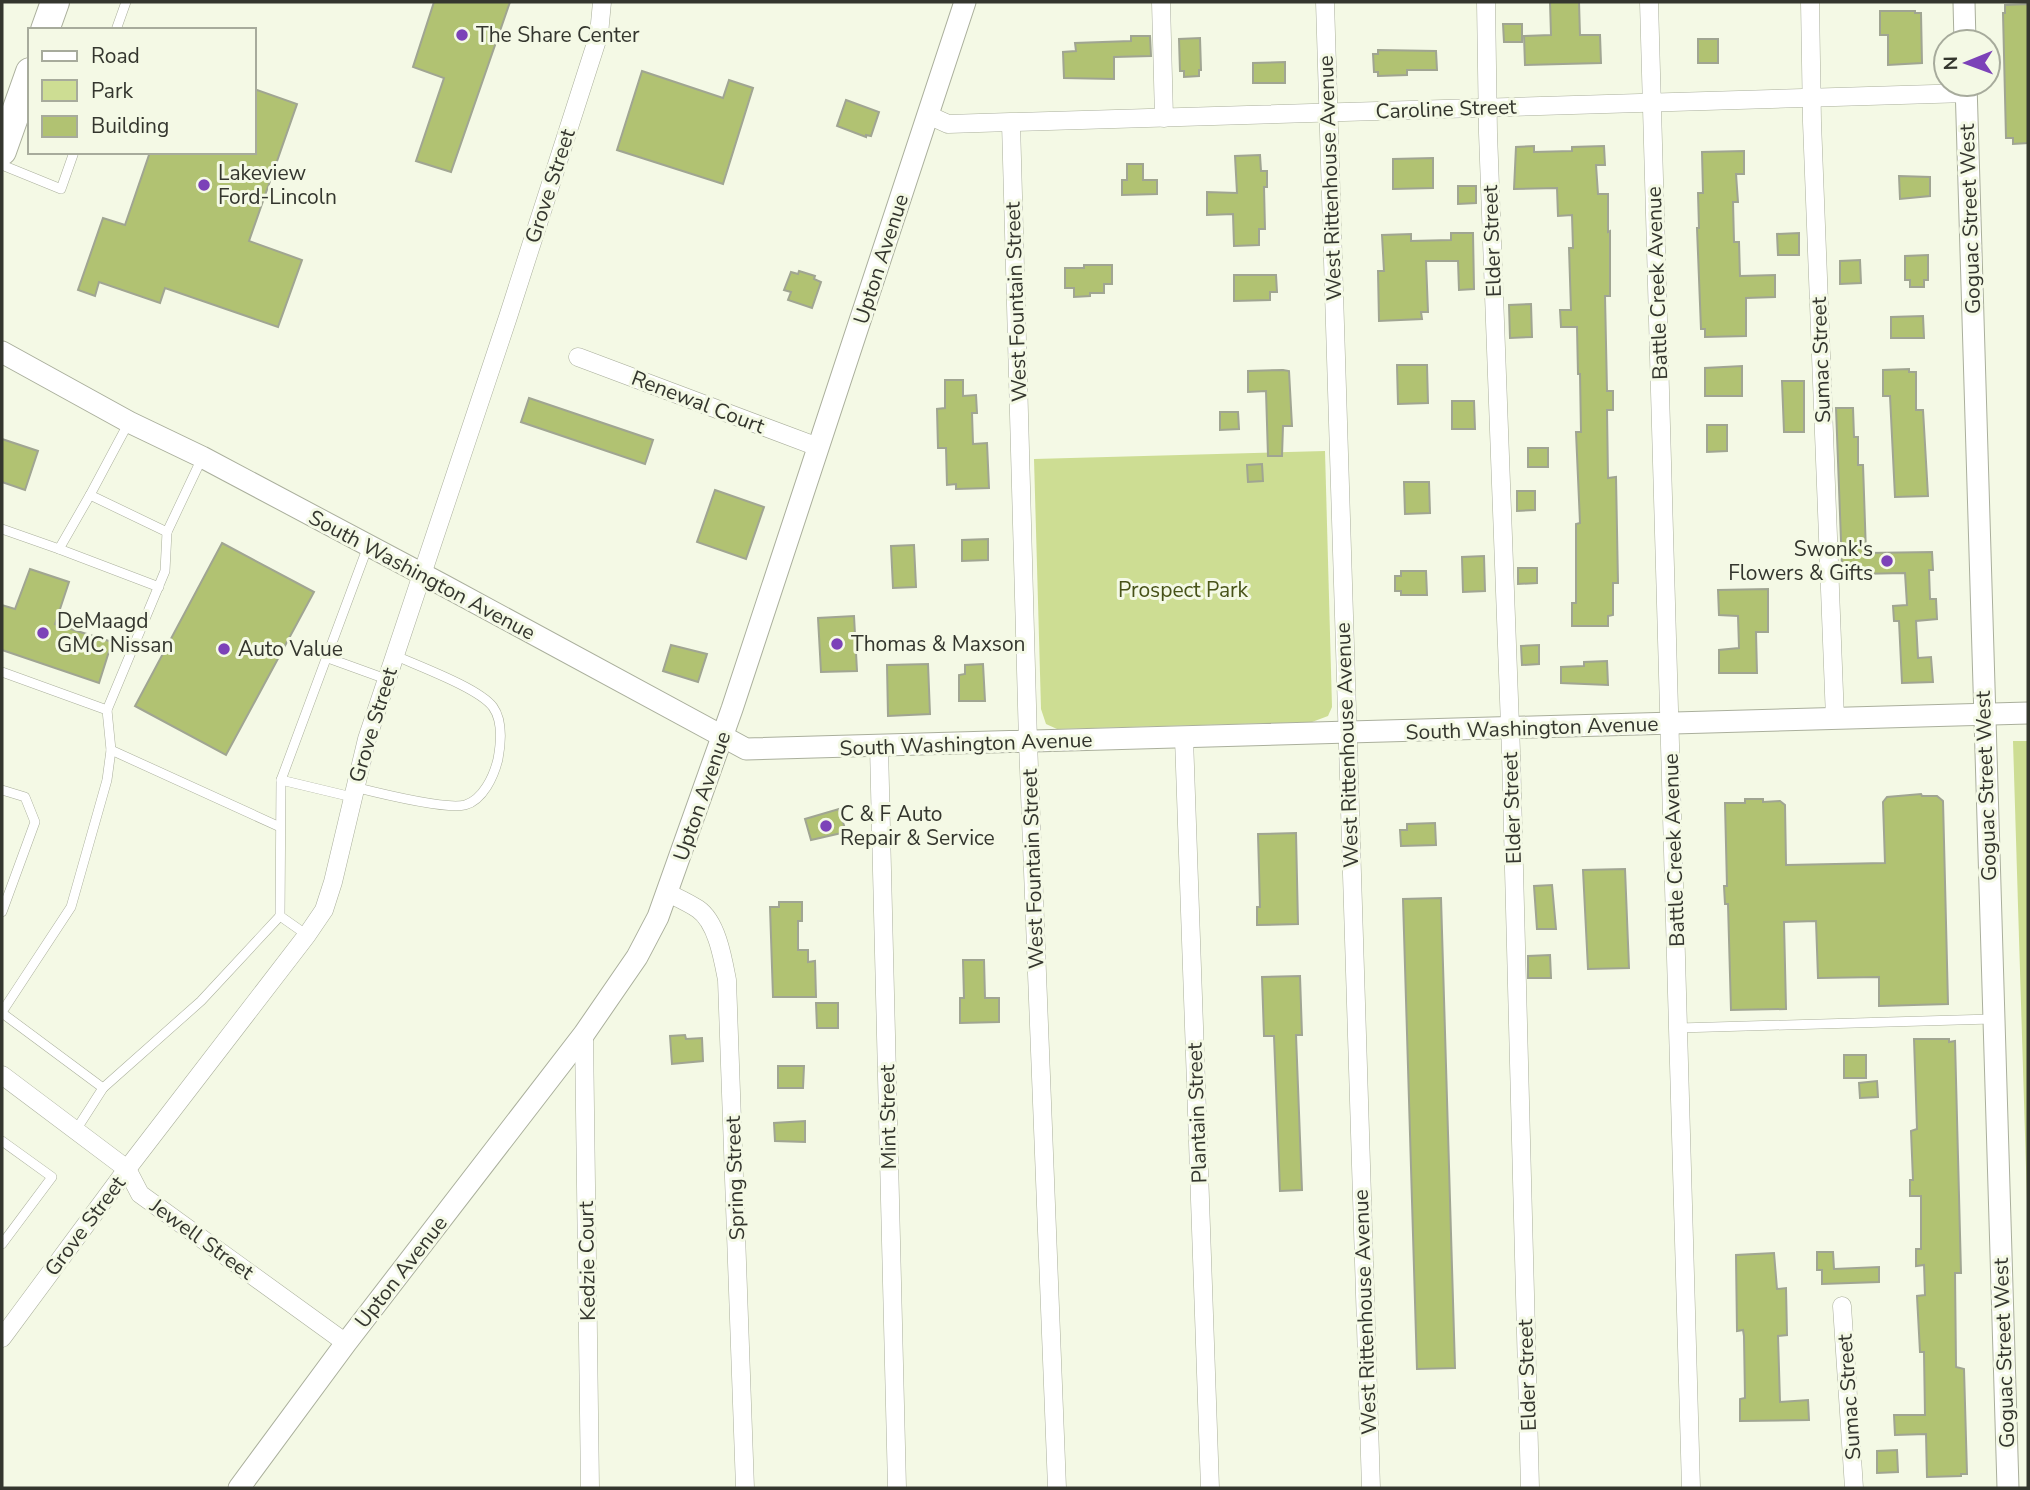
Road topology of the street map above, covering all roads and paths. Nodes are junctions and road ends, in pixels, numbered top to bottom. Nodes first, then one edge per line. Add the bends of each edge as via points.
1 (55, 2) edge
2 (126, 2) edge
3 (602, 2) edge
4 (965, 2) edge
5 (1161, 2) edge
6 (1325, 2) edge
7 (1486, 2) edge
8 (1649, 2) edge
9 (1810, 2) edge
10 (1964, 2) edge
11 (46, 28) edge
12 (117, 28) edge
13 (1965, 28) edge
14 (28, 78) edge
15 (1932, 91) edge
16 (1813, 98) junction
17 (1966, 98) edge
18 (1652, 103) junction
19 (1489, 108) junction
20 (1328, 113) junction
21 (928, 115) junction
22 (1164, 118) junction
23 (1011, 123) junction
24 (2, 151) edge
25 (73, 154) edge
26 (2, 165) edge
27 (2, 352) edge
28 (578, 356) dead end
29 (129, 422) junction
30 (818, 447) junction
31 (202, 457) junction
32 (90, 495) junction
33 (2, 529) edge
34 (167, 532) junction
35 (368, 546) junction
36 (59, 549) junction
37 (421, 574) junction
38 (159, 587) junction
39 (394, 655) junction
40 (328, 658) junction
41 (2, 672) edge
42 (386, 680) junction
43 (107, 710) junction
44 (2028, 713) edge
45 (1984, 714) junction
46 (1835, 719) junction
47 (1670, 724) junction
48 (1510, 728) junction
49 (1347, 733) junction
50 (722, 737) junction
51 (1184, 738) junction
52 (1028, 742) junction
53 (879, 747) junction
54 (111, 750) junction
55 (281, 780) junction
56 (2, 790) edge
57 (353, 792) junction
58 (280, 827) junction
59 (668, 894) junction
60 (2, 912) edge
61 (280, 916) junction
62 (307, 935) junction
63 (2, 1013) edge
64 (1993, 1019) junction
65 (1679, 1028) junction
66 (584, 1034) junction
67 (2, 1075) edge
68 (103, 1088) junction
69 (76, 1130) junction
70 (3, 1146) edge
71 (127, 1169) junction
72 (2, 1244) edge
73 (1842, 1306) dead end
74 (2, 1338) edge
75 (346, 1343) junction
76 (239, 1488) edge
77 (590, 1488) edge
78 (745, 1488) edge
79 (897, 1488) edge
80 (1057, 1488) edge
81 (1210, 1488) edge
82 (1371, 1488) edge
83 (1530, 1488) edge
84 (1691, 1488) edge
85 (1854, 1488) edge
86 (2008, 1488) edge

1 - 11 main road
2 - 12 lane
3 - 37 street, Grove Street via 599,34
4 - 21 street, Upton Avenue
5 - 22 street
6 - 20 street, West Rittenhouse Avenue
7 - 19 street, Elder Street
8 - 18 street, Battle Creek Avenue
9 - 16 street, Sumac Street
10 - 13 street
14 - 24 main road
15 - 16 street, Caroline Street
16 - 18 street, Caroline Street
16 - 46 street, Sumac Street
17 - 45 street, Goguac Street West
18 - 19 street, Caroline Street
18 - 47 street, Battle Creek Avenue
19 - 20 street, Caroline Street
19 - 48 street, Elder Street
20 - 22 street, Caroline Street
20 - 49 street, West Rittenhouse Avenue
21 - 23 street, Caroline Street via 948,124
21 - 30 street, Upton Avenue
22 - 23 street, Caroline Street
23 - 52 street, West Fountain Street
25 - 26 lane via 61,189
27 - 29 street, South Washington Avenue
28 - 30 street, Renewal Court
29 - 31 street, South Washington Avenue
29 - 32 lane
30 - 50 street, Upton Avenue
31 - 34 lane
31 - 35 street, South Washington Avenue
32 - 34 lane
32 - 36 lane
33 - 36 lane
34 - 38 lane
35 - 37 street, South Washington Avenue
35 - 40 lane
36 - 38 lane
37 - 39 street, Grove Street
37 - 50 street, South Washington Avenue
38 - 43 lane
39 - 42 street, Grove Street
39 - 57 lane via 481,695 494,708 501,744 495,772 484,791 468,804 451,806
40 - 42 lane
40 - 55 lane
41 - 43 lane
42 - 57 street, Grove Street
43 - 54 lane
44 - 45 street, South Washington Avenue
45 - 46 street, South Washington Avenue
45 - 64 street, Goguac Street West
46 - 47 street, South Washington Avenue
47 - 48 street, South Washington Avenue
47 - 65 street, Battle Creek Avenue
48 - 49 street, South Washington Avenue
48 - 83 street, Elder Street
49 - 51 street, South Washington Avenue
49 - 82 street, West Rittenhouse Avenue
50 - 53 street, South Washington Avenue via 746,749
50 - 59 street, Upton Avenue
51 - 52 street, South Washington Avenue
51 - 81 street, Plantain Street
52 - 53 street, South Washington Avenue
52 - 80 street, West Fountain Street
53 - 79 street, Mint Street
54 - 58 lane
54 - 63 lane via 107,780 71,907
55 - 57 lane
55 - 58 lane
56 - 60 lane via 24,797 35,822
57 - 62 street, Grove Street via 324,910
58 - 61 lane
59 - 66 street, Upton Avenue via 637,957
59 - 78 street, Spring Street via 700,910 706,918 727,980
61 - 62 lane
61 - 68 lane via 201,1001
62 - 71 street, Grove Street
63 - 68 lane
64 - 65 lane
64 - 86 street, Goguac Street West
65 - 84 street, Battle Creek Avenue
66 - 75 street, Upton Avenue
66 - 77 street, Kedzie Court
67 - 69 street, Jewell Street
68 - 69 lane
69 - 71 street, Jewell Street
70 - 72 lane via 52,1177
71 - 74 street, Grove Street
71 - 75 street, Jewell Street via 140,1194
73 - 85 street, Sumac Street
75 - 76 street, Upton Avenue

